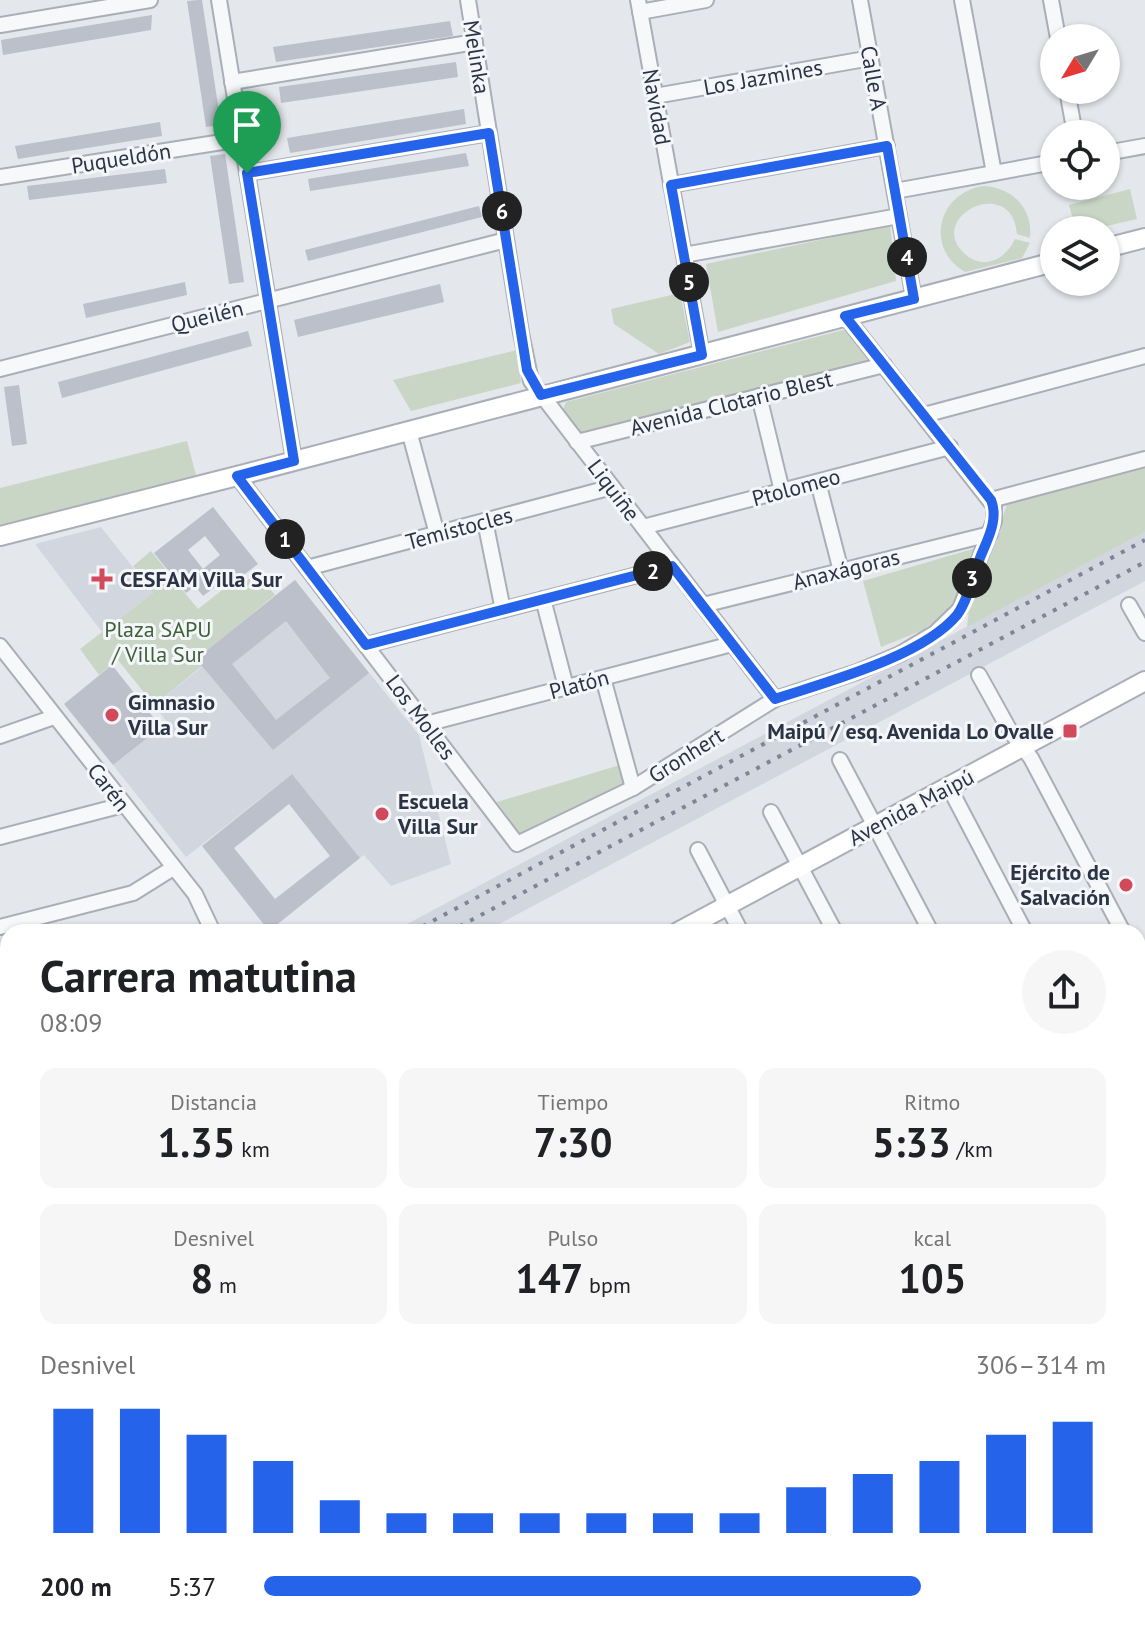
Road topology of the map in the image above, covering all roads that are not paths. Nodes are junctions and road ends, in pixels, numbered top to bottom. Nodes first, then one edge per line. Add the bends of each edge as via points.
1 (150, 0) edge
2 (219, 0) edge
3 (468, 0) edge
4 (706, 0) edge
5 (860, 0) edge
6 (962, 0) edge
7 (1051, 0) edge
8 (86, 5) edge
9 (639, 6) edge
10 (1055, 24) edge
11 (0, 25) edge
12 (475, 42) junction
13 (871, 58) junction
14 (232, 82) junction
15 (655, 96) junction
16 (489, 133) junction
17 (241, 139) junction
18 (887, 146) junction
19 (1145, 146) edge
20 (1120, 150) edge
21 (1040, 165) edge
22 (247, 173) junction
23 (994, 173) junction
24 (0, 177) edge
25 (671, 185) junction
26 (895, 191) junction
27 (899, 216) junction
28 (1145, 238) edge
29 (506, 240) junction
30 (1120, 244) edge
31 (684, 255) junction
32 (1040, 266) edge
33 (914, 299) junction
34 (268, 301) junction
35 (845, 316) junction
36 (702, 355) junction
37 (1145, 356) edge
38 (884, 365) junction
39 (0, 369) edge
40 (541, 395) junction
41 (759, 396) junction
42 (924, 415) junction
43 (409, 431) junction
44 (577, 442) junction
45 (950, 447) junction
46 (1145, 459) edge
47 (294, 461) junction
48 (237, 476) junction
49 (818, 482) junction
50 (612, 487) junction
51 (782, 491) junction
52 (991, 500) junction
53 (485, 521) junction
54 (643, 527) junction
55 (437, 534) junction
56 (990, 534) junction
57 (0, 536) edge
58 (672, 566) junction
59 (307, 568) junction
60 (841, 571) junction
61 (543, 599) junction
62 (703, 605) junction
63 (1129, 605) dead end
64 (503, 610) junction
65 (1145, 633) edge
66 (732, 644) junction
67 (366, 645) junction
68 (1, 650) edge
69 (979, 675) dead end
70 (603, 678) junction
71 (1145, 681) edge
72 (566, 687) junction
73 (775, 699) junction
74 (54, 717) junction
75 (426, 724) junction
76 (0, 736) edge
77 (1023, 746) junction
78 (840, 760) dead end
79 (949, 787) junction
80 (633, 788) junction
81 (123, 805) junction
82 (771, 812) dead end
83 (875, 826) junction
84 (0, 837) edge
85 (517, 844) joint
86 (698, 850) dead end
87 (799, 867) junction
88 (173, 868) junction
89 (726, 906) junction
90 (12, 924) edge
91 (210, 924) edge
92 (693, 924) edge
93 (736, 924) edge
94 (831, 924) edge
95 (927, 924) edge
96 (1021, 924) edge
97 (1119, 924) edge

1 - 8 street
2 - 14 street
3 - 12 street, Melinka
4 - 9 street
5 - 13 street, Calle A
6 - 23 street
7 - 10 street
8 - 11 street
9 - 15 street, Navidad
12 - 14 street
12 - 16 street, Melinka
13 - 15 street, Los Jazmines
13 - 18 street, Calle A
14 - 17 street
15 - 25 street, Navidad
16 - 22 street
16 - 29 street, Melinka
17 - 22 street
17 - 24 street, Puqueldón
18 - 25 street
18 - 26 street, Calle A
19 - 20 street
21 - 23 street
22 - 34 street
23 - 26 street
25 - 31 street, Navidad
26 - 27 street, Calle A
27 - 31 street
27 - 33 street, Calle A
28 - 30 main road
29 - 34 street, Queilén
29 - 40 street, Melinka via 527,370
31 - 36 street, Navidad
32 - 33 main road
33 - 35 main road
34 - 39 street, Queilén
34 - 47 street
35 - 36 main road
35 - 38 street
36 - 40 main road
37 - 42 street
38 - 41 street, Avenida Clotario Blest
38 - 42 street
40 - 43 main road
40 - 44 street, Liquiñe
41 - 44 street, Avenida Clotario Blest
41 - 51 street
42 - 45 street
43 - 47 main road
43 - 55 street
44 - 50 street, Liquiñe
45 - 49 street, Ptolomeo
45 - 52 street
46 - 52 street
47 - 48 main road
48 - 57 main road
48 - 59 street, Los Molles
49 - 51 street, Ptolomeo
49 - 60 street
50 - 53 street, Temístocles
50 - 54 street, Liquiñe
51 - 54 street, Ptolomeo
52 - 56 street via 995,513
53 - 55 street, Temístocles
53 - 64 street
54 - 58 street, Liquiñe
55 - 59 street, Temístocles
56 - 60 street, Anaxágoras
56 - 73 street, Gronhert via 954,618 900,654
58 - 61 street
58 - 62 street, Liquiñe
59 - 67 street, Los Molles
60 - 62 street, Anaxágoras
61 - 64 street
61 - 72 street
62 - 66 street, Liquiñe
63 - 65 street
64 - 67 street
66 - 70 street, Platón
66 - 73 street, Liquiñe
67 - 75 street, Los Molles
68 - 74 street, Carén
69 - 77 street
70 - 72 street, Platón
70 - 80 street
71 - 77 main road, Avenida Maipú
72 - 75 street, Platón
73 - 80 street, Gronhert
74 - 76 street
74 - 81 street, Carén
75 - 85 street, Los Molles
77 - 79 main road, Avenida Maipú
77 - 97 street
78 - 83 street
79 - 83 main road, Avenida Maipú
79 - 96 street
80 - 85 street, Gronhert
81 - 84 street
81 - 88 street, Carén
82 - 87 street
83 - 87 main road, Avenida Maipú
83 - 95 street
86 - 89 street
87 - 89 main road, Avenida Maipú
87 - 94 street
88 - 90 street via 133,893
88 - 91 street, Carén via 200,902
89 - 92 main road, Avenida Maipú
89 - 93 street

